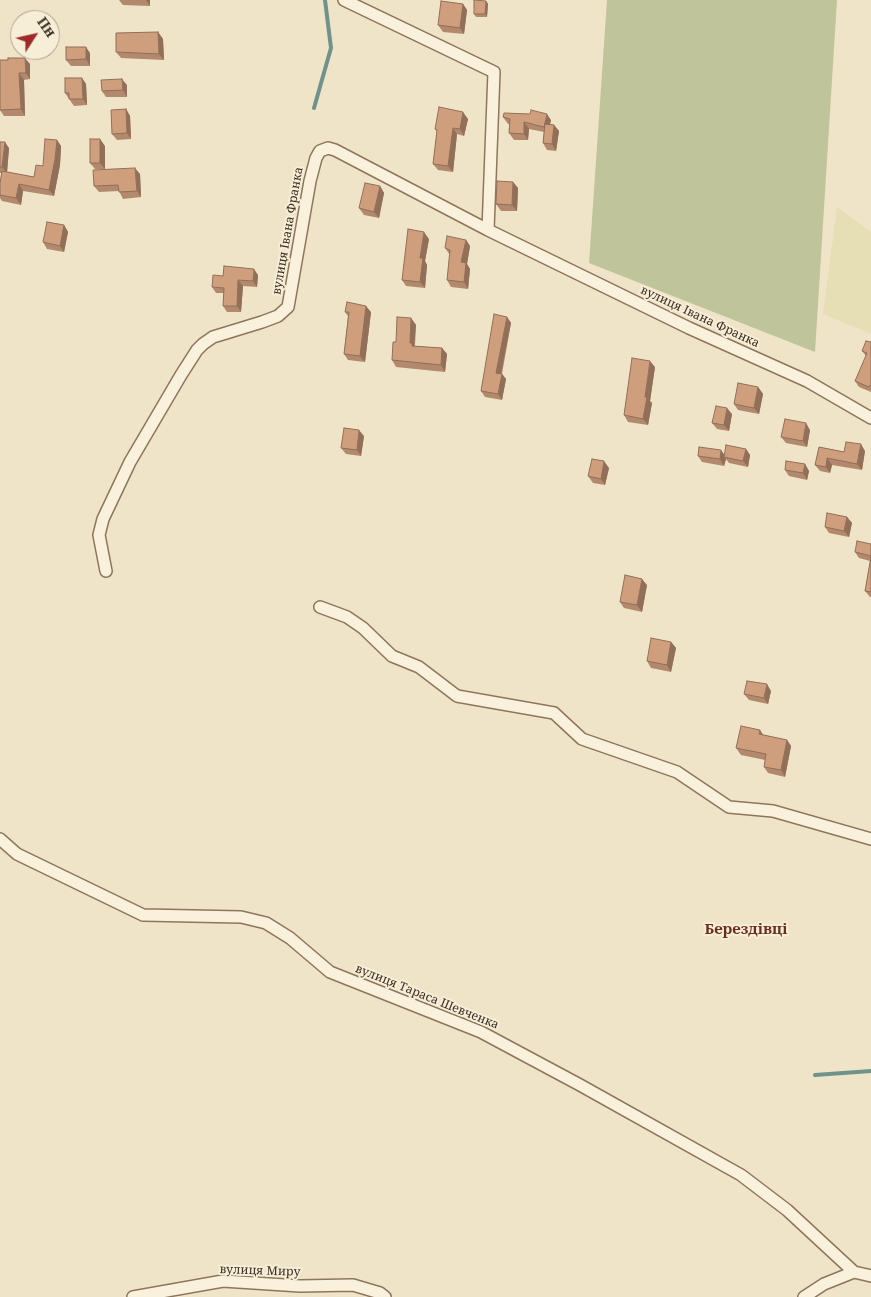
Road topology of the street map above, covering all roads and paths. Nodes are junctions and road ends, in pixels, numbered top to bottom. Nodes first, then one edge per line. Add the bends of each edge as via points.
1 (344, 0) edge
2 (488, 230) junction
3 (871, 418) edge
4 (106, 571) dead end
5 (320, 607) dead end
6 (0, 839) edge
7 (871, 839) edge
8 (854, 1272) junction
9 (871, 1276) edge
10 (133, 1297) edge
11 (385, 1297) edge
12 (804, 1297) edge

1 - 2 street via 494,72
2 - 3 street, вулиця Івана Франка via 689,328 807,381
2 - 4 street, вулиця Івана Франка via 335,150 320,151 310,181 288,308 278,316 213,337 197,350 130,462 103,520 99,535
5 - 7 street via 347,617 364,628 392,656 418,667 457,696 554,712 582,739 676,772 730,807 773,811
6 - 8 street, вулиця Тараса Шевченка via 17,854 143,915 241,917 266,923 290,938 330,972 481,1032 741,1175 787,1210
8 - 9 street, вулиця Тараса Шевченка
8 - 12 street via 824,1284
10 - 11 street, вулиця Миру via 224,1282 353,1285

